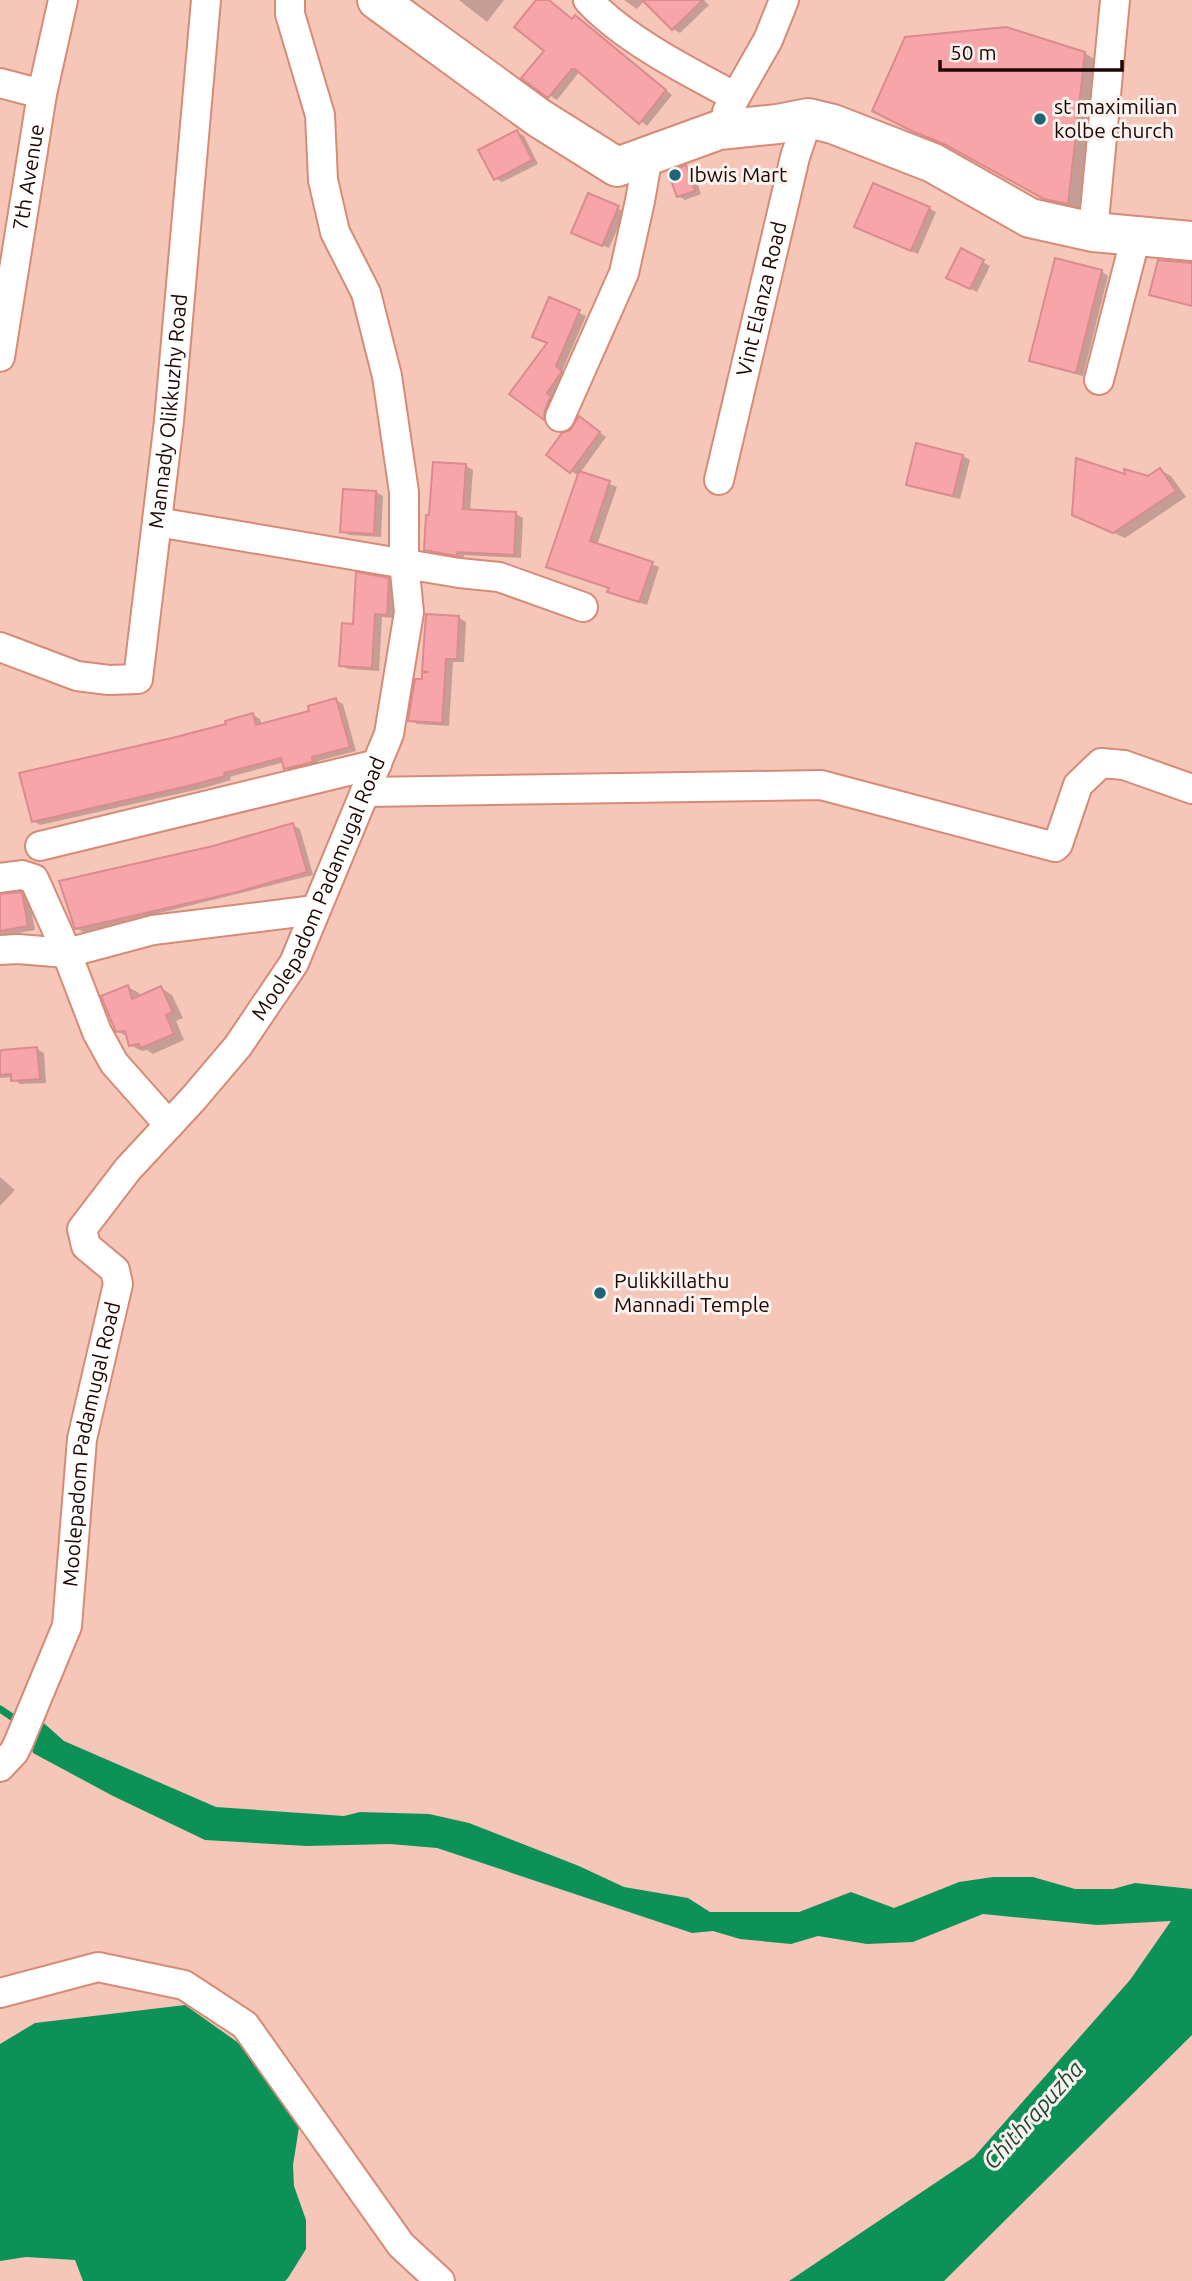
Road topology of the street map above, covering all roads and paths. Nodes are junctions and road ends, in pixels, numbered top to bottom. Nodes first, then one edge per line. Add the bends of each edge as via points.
1 (63, 0) edge
2 (206, 0) edge
3 (290, 0) edge
4 (377, 0) edge
5 (588, 0) edge
6 (784, 0) edge
7 (1115, 0) edge
8 (0, 83) edge
9 (42, 94) junction
10 (727, 113) junction
11 (808, 118) junction
12 (648, 155) junction
13 (1093, 232) junction
14 (1136, 236) junction
15 (1192, 241) edge
16 (0, 357) edge
17 (1099, 380) dead end
18 (559, 418) dead end
19 (719, 480) dead end
20 (157, 522) junction
21 (404, 562) junction
22 (583, 607) dead end
23 (0, 647) edge
24 (377, 764) junction
25 (1192, 789) edge
26 (365, 792) junction
27 (40, 846) dead end
28 (0, 877) edge
29 (314, 909) junction
30 (0, 950) edge
31 (67, 954) junction
32 (169, 1125) junction
33 (0, 1767) edge
34 (0, 1993) edge
35 (440, 2281) edge

1 - 9 street, 7th Avenue
2 - 20 street, Mannady Olikkuzhy Road
3 - 21 street, Moolepadom Padamugal Road via 320,115 323,180 335,232 366,293 387,376 404,492
4 - 12 main road via 539,118 617,167
5 - 10 street via 612,24 681,68
6 - 10 street via 768,40
7 - 13 street
8 - 9 street
9 - 16 street, 7th Avenue
10 - 11 main road via 778,124
10 - 12 main road
11 - 13 main road via 933,163 1030,218
11 - 19 street, Vint Elanza Road
12 - 18 street via 624,273
13 - 14 main road
14 - 15 main road
14 - 17 street
20 - 21 street
20 - 23 street, Mannady Olikkuzhy Road via 138,679 77,676
21 - 22 street via 499,577
21 - 24 street, Moolepadom Padamugal Road via 409,612 389,734
24 - 26 street, Moolepadom Padamugal Road
24 - 27 street
25 - 26 street via 1124,765 1101,762 1079,785 1055,847 821,785
26 - 29 street, Moolepadom Padamugal Road
28 - 31 street via 34,879
29 - 31 street via 153,930
29 - 32 street, Moolepadom Padamugal Road via 294,963 238,1046
30 - 31 street
31 - 32 street via 114,1063
32 - 33 street, Moolepadom Padamugal Road via 82,1229 86,1246 115,1269 118,1284 82,1439 67,1626 20,1741
34 - 35 street via 97,1967 184,1985 246,2025 401,2245

